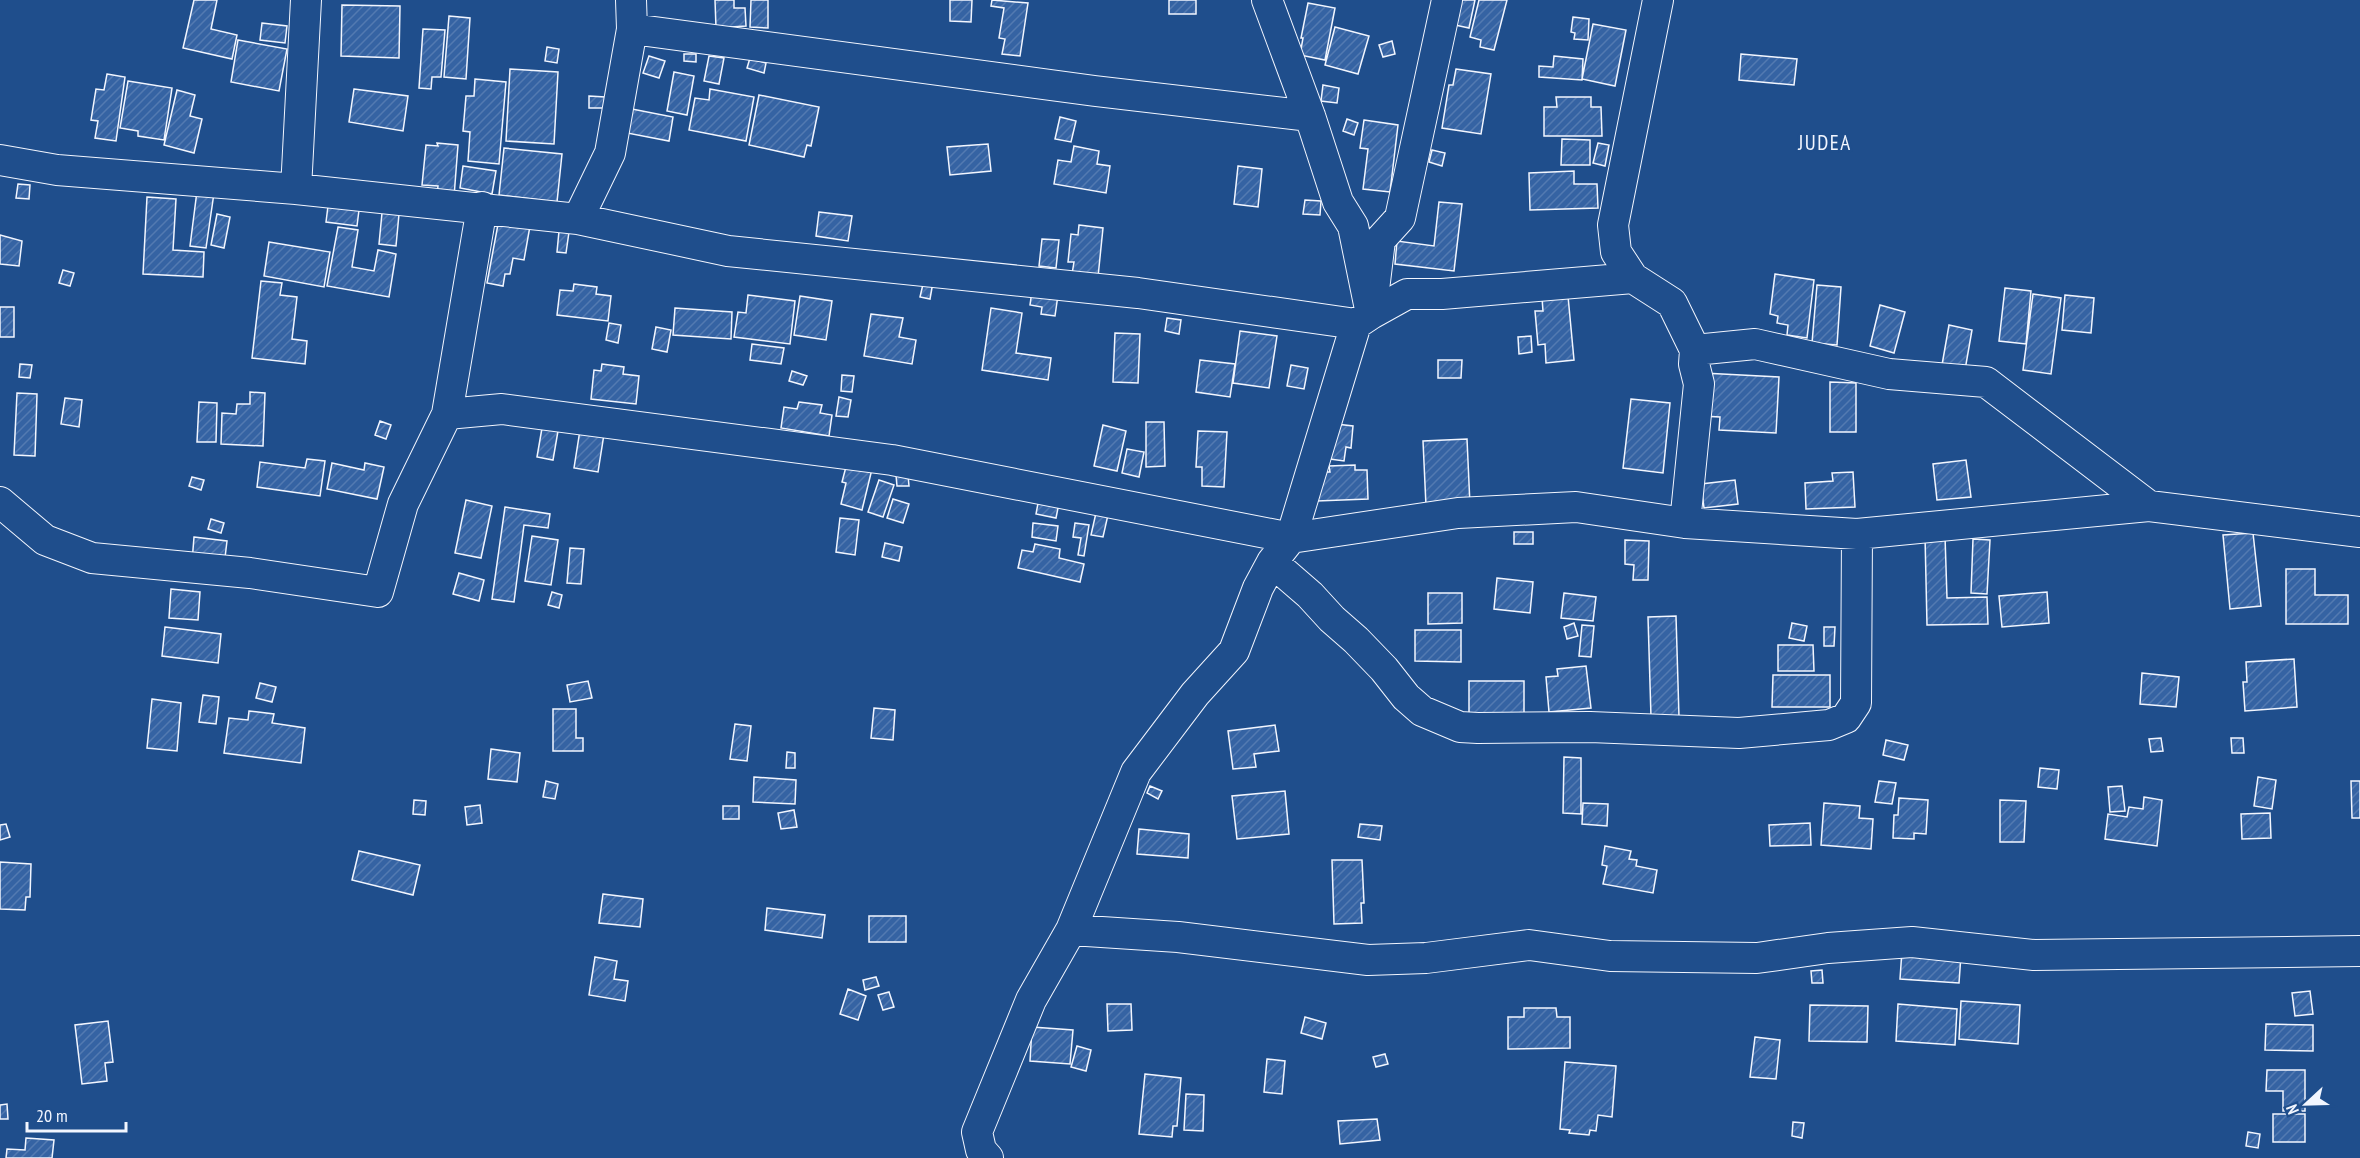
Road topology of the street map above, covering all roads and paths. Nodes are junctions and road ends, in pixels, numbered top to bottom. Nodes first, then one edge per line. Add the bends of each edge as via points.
1 (306, 0) edge
2 (1267, 0) edge
3 (1447, 0) edge
4 (1658, 0) edge
5 (631, 14) edge
6 (1310, 116) junction
7 (0, 160) edge
8 (296, 189) junction
9 (482, 207) junction
10 (578, 219) junction
11 (1633, 278) junction
12 (1363, 319) junction
13 (1695, 350) junction
14 (447, 414) junction
15 (0, 502) edge
16 (2149, 506) junction
17 (1685, 523) junction
18 (2360, 532) edge
19 (1857, 534) junction
20 (1291, 538) junction
21 (1272, 562) junction
22 (1071, 930) junction
23 (2360, 951) edge
24 (982, 1155) edge

1 - 8 street
2 - 6 street
3 - 12 street via 1400,218 1380,240
4 - 11 street via 1613,225 1616,252
5 - 6 street via 1095,91
5 - 10 street via 610,153
6 - 12 street via 1338,202 1353,226
7 - 8 street via 57,170
8 - 9 street
9 - 10 street
9 - 14 street
10 - 12 street via 728,250
11 - 12 street via 1407,294
11 - 13 street via 1672,303
12 - 20 street
13 - 16 street via 1755,344 1889,374 1986,382
13 - 17 street via 1699,384
14 - 15 street via 403,504 378,592 250,573 92,558 45,540
14 - 20 street via 502,409 892,460
16 - 18 street
16 - 19 street
17 - 19 street
17 - 20 street via 1576,507 1458,513
19 - 21 street via 1856,703 1846,718 1829,724 1739,733 1590,727 1478,728 1444,722 1406,697 1356,640
20 - 21 street
21 - 22 street via 1234,651 1195,694 1136,772
22 - 23 street via 1178,937 1368,960 1426,958 1529,945 1610,956 1757,958 1912,942 2034,955
22 - 24 street via 1026,1011 977,1132

